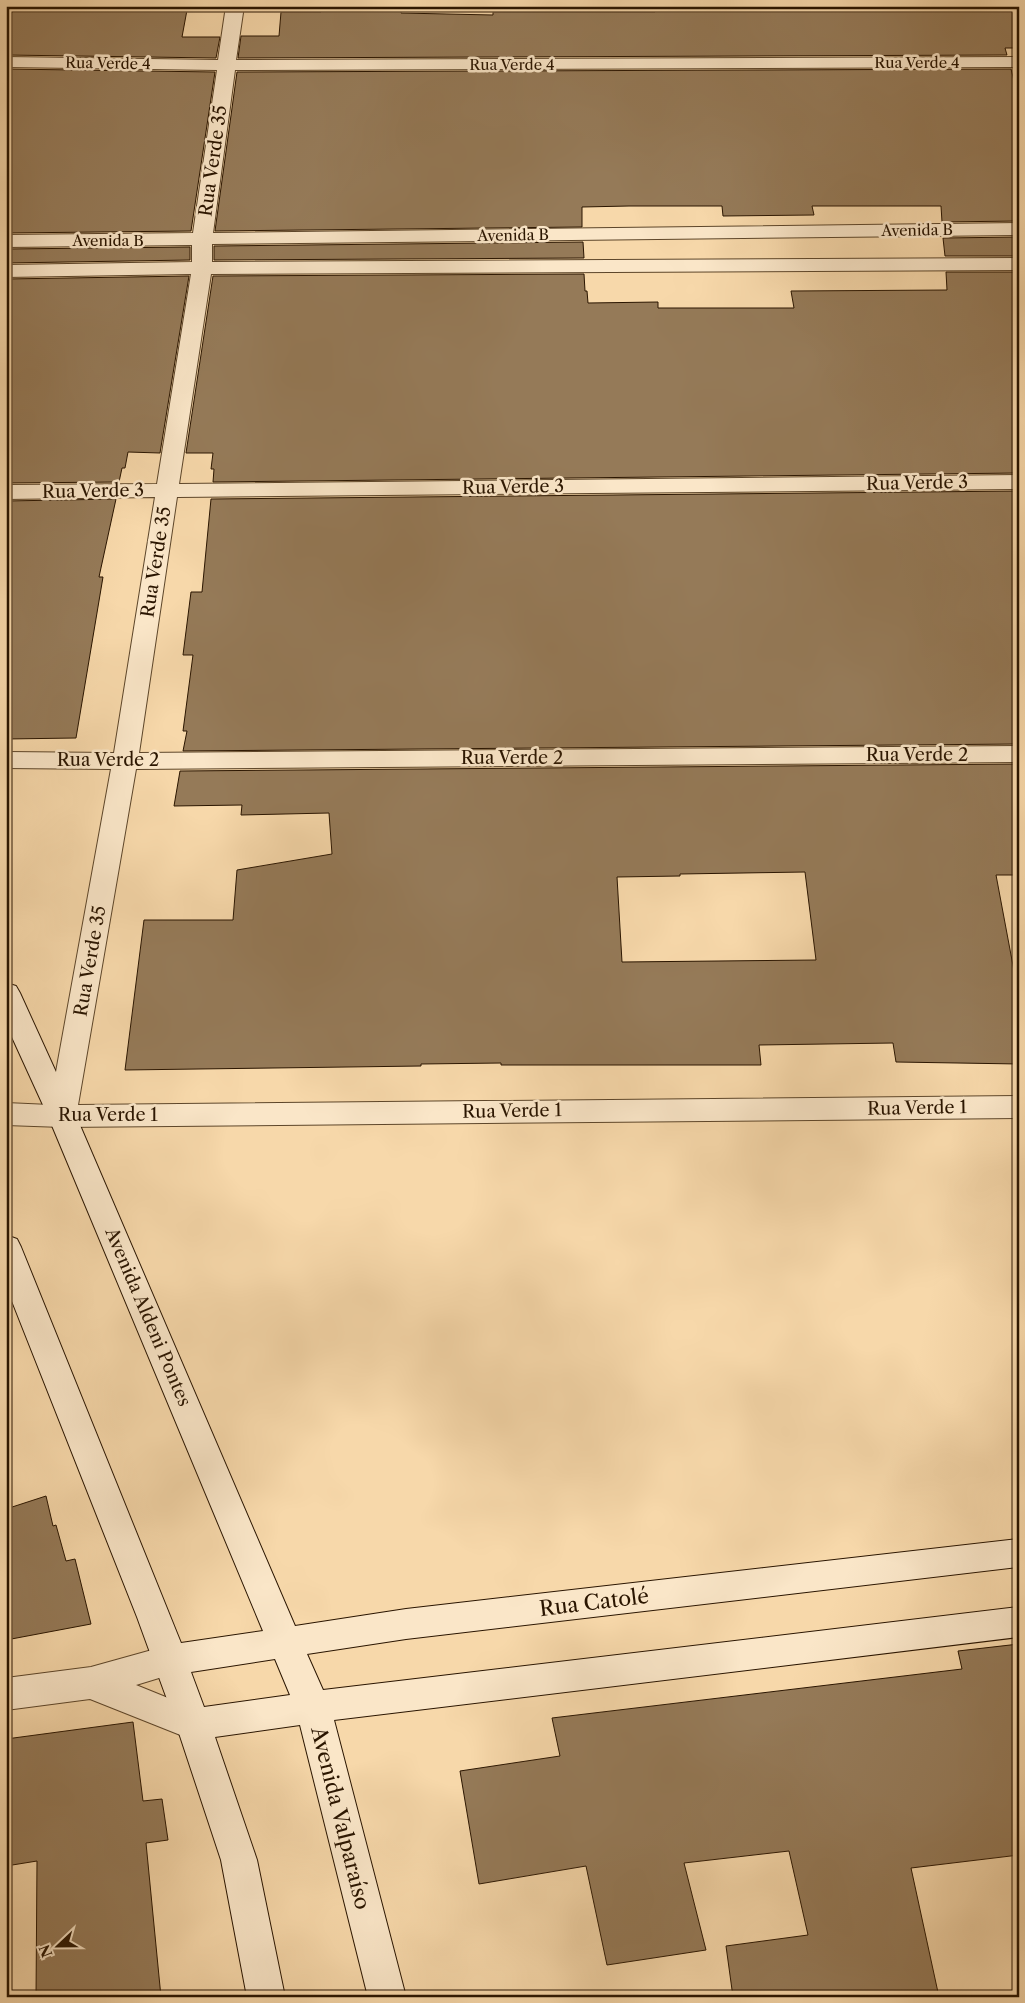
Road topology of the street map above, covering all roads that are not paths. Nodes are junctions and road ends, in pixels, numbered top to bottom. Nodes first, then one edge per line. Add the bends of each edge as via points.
1 (235, 6) edge
2 (6, 62) edge
3 (1019, 62) edge
4 (226, 65) junction
5 (1019, 228) edge
6 (202, 239) junction
7 (6, 241) edge
8 (1019, 264) edge
9 (202, 268) junction
10 (6, 271) edge
11 (1019, 482) edge
12 (167, 491) junction
13 (6, 492) edge
14 (1019, 754) edge
15 (6, 760) edge
16 (126, 761) junction
17 (6, 994) edge
18 (1019, 1107) edge
19 (6, 1114) edge
20 (62, 1116) junction
21 (6, 1247) edge
22 (1019, 1553) edge
23 (1019, 1622) edge
24 (286, 1643) junction
25 (170, 1660) junction
26 (91, 1683) junction
27 (6, 1694) edge
28 (313, 1708) junction
29 (193, 1724) junction
30 (266, 1997) edge
31 (387, 1997) edge

1 - 4 street, Rua Verde 35
2 - 4 street, Rua Verde 4
3 - 4 street, Rua Verde 4
4 - 6 street, Rua Verde 35
5 - 6 street, Avenida B
6 - 7 street, Avenida B
6 - 9 street, Rua Verde 35
8 - 9 street, Avenida B
9 - 10 street, Avenida B
9 - 12 street, Rua Verde 35
11 - 12 street, Rua Verde 3
12 - 13 street, Rua Verde 3
12 - 16 street, Rua Verde 35
14 - 16 street, Rua Verde 2
15 - 16 street, Rua Verde 2
16 - 20 street, Rua Verde 35
17 - 20 street, Avenida Aldeni Pontes
18 - 20 street, Rua Verde 1
19 - 20 street, Rua Verde 1
20 - 24 street, Avenida Aldeni Pontes
21 - 25 street
22 - 24 street, Rua Catolé via 406,1624
23 - 28 street
24 - 25 street, Rua Catolé
24 - 28 street, Avenida Valparaíso
25 - 26 street, Rua Catolé
25 - 29 street
26 - 27 street, Rua Catolé
26 - 29 street
28 - 29 street
28 - 31 street, Avenida Valparaíso
29 - 30 street via 240,1860

